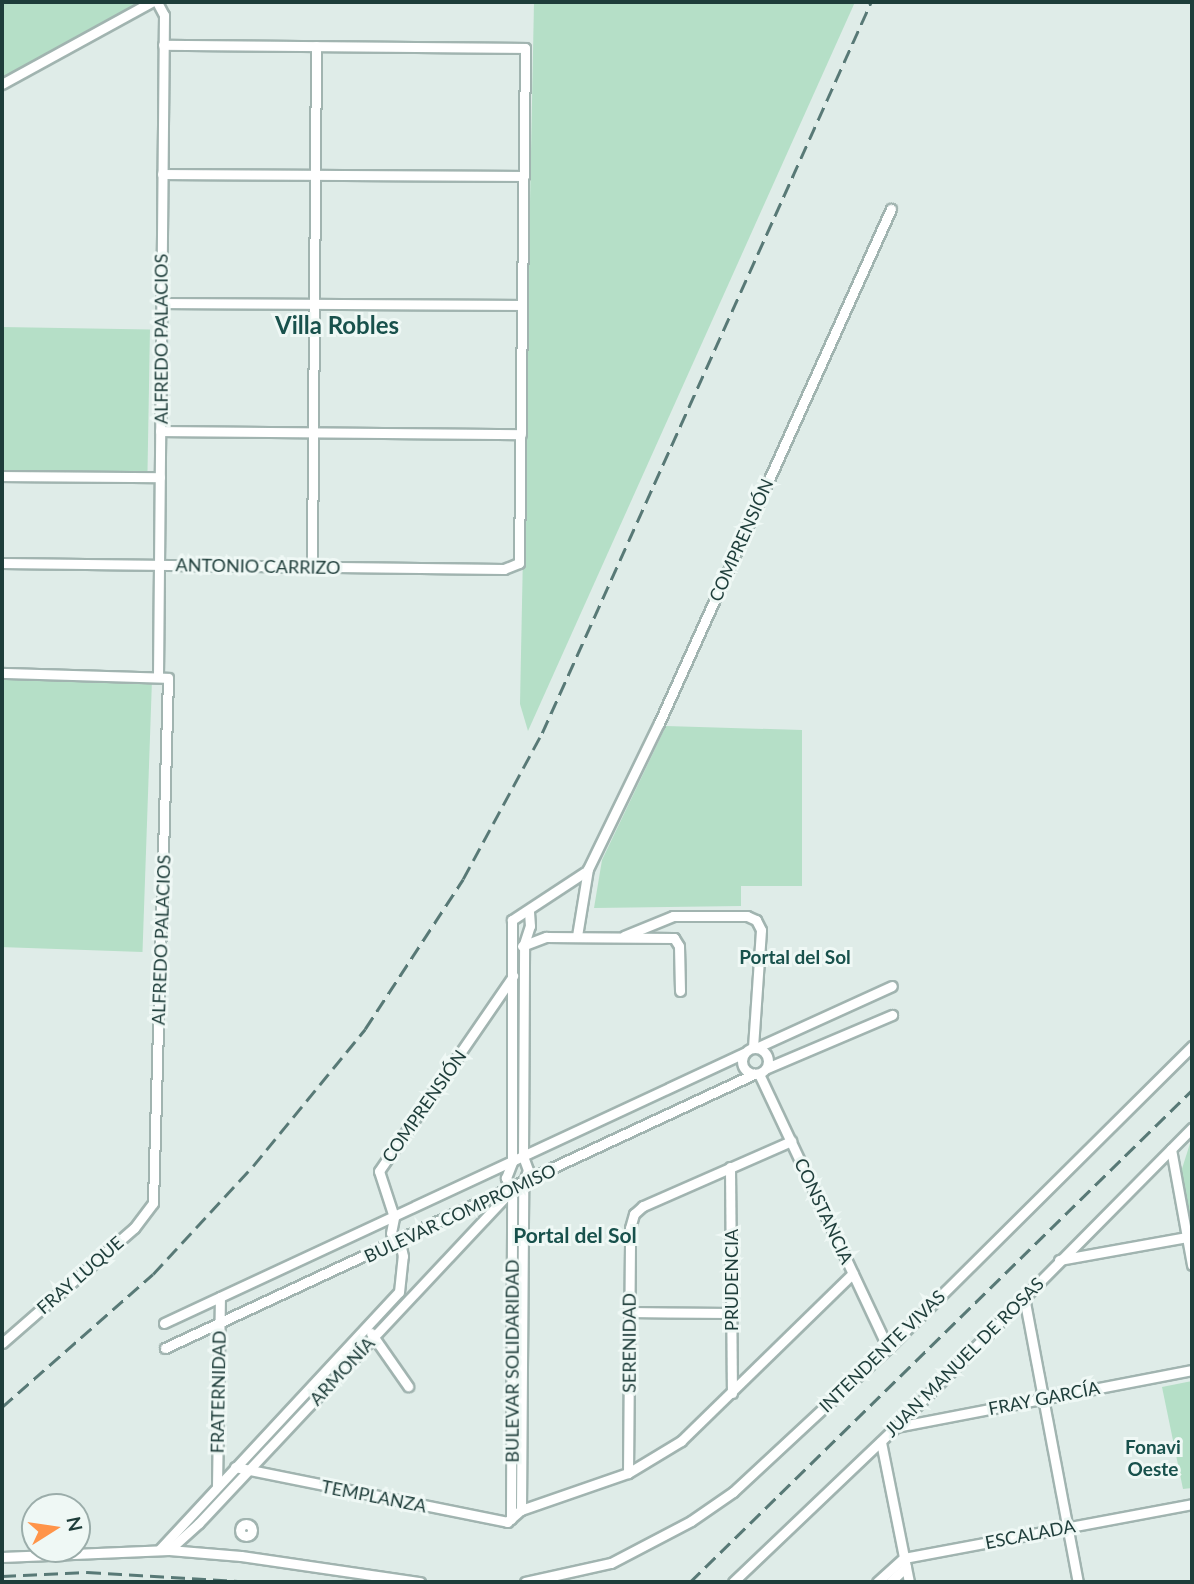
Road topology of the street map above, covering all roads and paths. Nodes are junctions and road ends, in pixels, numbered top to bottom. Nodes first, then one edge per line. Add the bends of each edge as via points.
1 (151, 2) edge
2 (157, 2) edge
3 (163, 46) junction
4 (316, 46) junction
5 (2, 84) edge
6 (162, 174) junction
7 (315, 175) junction
8 (524, 176) junction
9 (891, 209) dead end
10 (161, 303) junction
11 (314, 304) junction
12 (522, 305) junction
13 (160, 431) junction
14 (313, 432) junction
15 (521, 434) junction
16 (2, 475) edge
17 (160, 477) junction
18 (2, 563) edge
19 (159, 565) junction
20 (312, 567) junction
21 (2, 673) edge
22 (163, 678) junction
23 (588, 869) junction
24 (529, 910) junction
25 (577, 936) junction
26 (624, 936) junction
27 (524, 944) junction
28 (513, 954) junction
29 (513, 976) junction
30 (892, 986) dead end
31 (680, 991) dead end
32 (892, 1015) dead end
33 (1192, 1046) edge
34 (755, 1047) junction
35 (744, 1053) junction
36 (760, 1072) junction
37 (1192, 1128) edge
38 (791, 1141) junction
39 (1171, 1149) junction
40 (523, 1156) junction
41 (512, 1162) junction
42 (730, 1167) junction
43 (523, 1184) junction
44 (512, 1189) junction
45 (153, 1203) joint
46 (394, 1217) junction
47 (1187, 1237) junction
48 (400, 1242) junction
49 (1059, 1260) junction
50 (1192, 1265) edge
51 (853, 1273) junction
52 (220, 1297) junction
53 (1024, 1297) junction
54 (629, 1312) junction
55 (731, 1313) junction
56 (164, 1323) dead end
57 (218, 1324) junction
58 (367, 1326) junction
59 (374, 1337) junction
60 (2, 1343) edge
61 (165, 1348) dead end
62 (888, 1348) junction
63 (1192, 1370) edge
64 (408, 1386) dead end
65 (732, 1393) junction
66 (1043, 1399) junction
67 (896, 1427) junction
68 (881, 1442) junction
69 (235, 1467) junction
70 (247, 1472) junction
71 (628, 1473) junction
72 (217, 1486) junction
73 (1192, 1504) edge
74 (520, 1510) junction
75 (511, 1519) junction
76 (1068, 1527) junction
77 (244, 1536) dead end
78 (164, 1550) junction
79 (242, 1556) junction
80 (2, 1557) edge
81 (905, 1562) junction
82 (420, 1582) edge
83 (525, 1582) edge
84 (733, 1582) edge
85 (877, 1582) edge
86 (890, 1582) edge
87 (909, 1582) edge
88 (1078, 1582) edge

1 - 5 street
2 - 3 street, ALFREDO PALACIOS via 164,15
3 - 4 street
3 - 6 street, ALFREDO PALACIOS
4 - 7 street
4 - 8 street via 526,47
6 - 7 street
6 - 10 street, ALFREDO PALACIOS
7 - 8 street
7 - 11 street
8 - 12 street
9 - 23 street, COMPRENSIÓN via 659,723
10 - 11 street
10 - 13 street, ALFREDO PALACIOS
11 - 12 street
11 - 14 street
12 - 15 street
13 - 14 street
13 - 17 street, ALFREDO PALACIOS
14 - 15 street
14 - 20 street
15 - 20 street, ANTONIO CARRIZO via 519,563 514,568
16 - 17 street
17 - 19 street, ALFREDO PALACIOS
18 - 19 street, ANTONIO CARRIZO
19 - 20 street, ANTONIO CARRIZO
19 - 22 street, ALFREDO PALACIOS
21 - 22 street
22 - 45 street, ALFREDO PALACIOS
23 - 24 street, COMPRENSIÓN via 573,884
23 - 25 street, COMPRENSIÓN
24 - 27 street, BULEVAR SOLIDARIDAD
24 - 28 street, BULEVAR SOLIDARIDAD via 512,920
25 - 26 street
25 - 27 street via 546,937
26 - 31 street via 674,938 679,946
26 - 34 street via 673,916 747,916 756,920 761,930
27 - 28 street
27 - 40 street, BULEVAR SOLIDARIDAD
28 - 29 street, BULEVAR SOLIDARIDAD
29 - 41 street, BULEVAR SOLIDARIDAD
29 - 46 street, COMPRENSIÓN via 379,1171
30 - 34 street
32 - 36 street, BULEVAR COMPROMISO
33 - 62 street, INTENDENTE VIVAS
34 - 35 street, BULEVAR COMPROMISO
34 - 36 street via 768,1055
35 - 36 street via 743,1067
35 - 40 street, BULEVAR COMPROMISO
36 - 38 street, CONSTANCIA
36 - 43 street, BULEVAR COMPROMISO
37 - 39 street, JUAN MANUEL DE ROSAS
38 - 42 street
38 - 51 street, CONSTANCIA
39 - 47 street
39 - 49 street, JUAN MANUEL DE ROSAS
40 - 41 street, BULEVAR COMPROMISO
40 - 43 street, BULEVAR SOLIDARIDAD via 528,1170
41 - 44 street, BULEVAR SOLIDARIDAD via 506,1178
41 - 46 street, BULEVAR COMPROMISO
42 - 54 street, SERENIDAD via 634,1214 629,1228
42 - 55 street, PRUDENCIA
43 - 44 street, BULEVAR COMPROMISO
43 - 74 street, BULEVAR SOLIDARIDAD
44 - 48 street, BULEVAR COMPROMISO
44 - 59 street, ARMONÍA
44 - 75 street, BULEVAR SOLIDARIDAD
45 - 60 street, FRAY LUQUE via 134,1228
46 - 48 street, COMPRENSIÓN via 391,1233
46 - 52 street, BULEVAR COMPROMISO
47 - 49 street
47 - 50 street
48 - 57 street, BULEVAR COMPROMISO
48 - 58 street, ARMONÍA via 403,1275 399,1292
49 - 53 street, JUAN MANUEL DE ROSAS
51 - 62 street, CONSTANCIA
51 - 65 street
52 - 56 street, BULEVAR COMPROMISO
52 - 57 street, FRATERNIDAD
53 - 66 street
53 - 67 street, JUAN MANUEL DE ROSAS
54 - 55 street
54 - 71 street, SERENIDAD
55 - 65 street, PRUDENCIA
57 - 61 street, BULEVAR COMPROMISO
57 - 72 street, FRATERNIDAD
58 - 59 street
58 - 69 street, ARMONÍA
59 - 64 street
59 - 70 street, ARMONÍA
62 - 83 street, INTENDENTE VIVAS via 733,1492 691,1521 611,1563
63 - 66 street, FRAY GARCÍA
65 - 71 street via 681,1441
66 - 67 street, FRAY GARCÍA
66 - 76 street
67 - 68 street, JUAN MANUEL DE ROSAS
68 - 81 street
68 - 84 street, JUAN MANUEL DE ROSAS
69 - 70 street, TEMPLANZA
69 - 72 street, ARMONÍA
70 - 75 street, TEMPLANZA via 394,1498 501,1524
70 - 78 street, ARMONÍA
71 - 74 street
72 - 78 street, ARMONÍA
73 - 76 street, ESCALADA
74 - 75 street
76 - 81 street, ESCALADA
76 - 88 street
77 - 79 street
78 - 79 street
78 - 80 street
79 - 82 street
81 - 85 street
81 - 86 street
81 - 87 street

